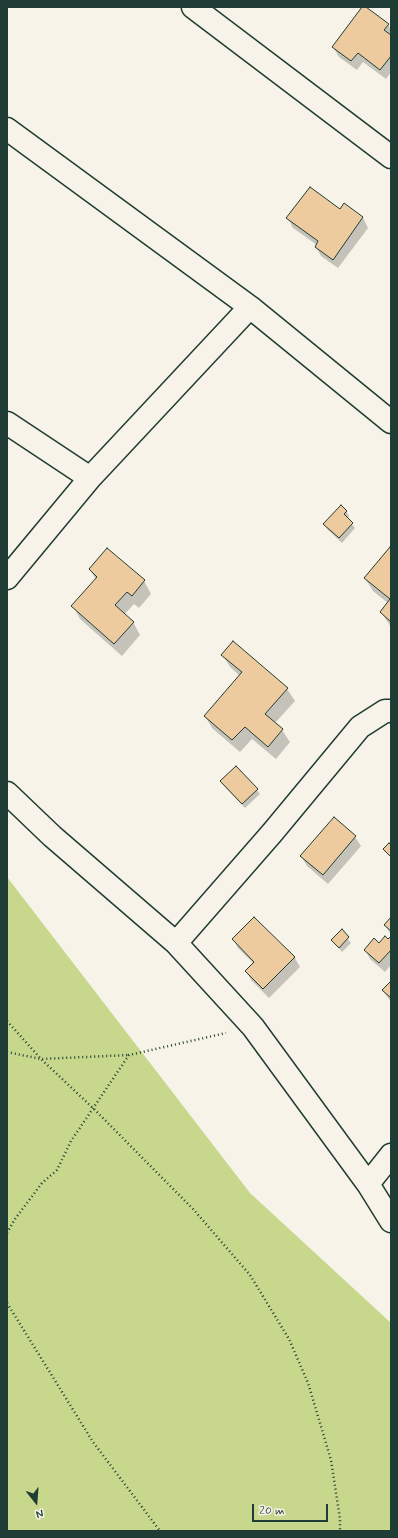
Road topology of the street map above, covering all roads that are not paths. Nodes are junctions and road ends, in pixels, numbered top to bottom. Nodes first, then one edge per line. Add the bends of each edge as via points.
1 (193, 7) edge
2 (7, 129) edge
3 (391, 157) edge
4 (250, 307) junction
5 (391, 422) edge
6 (7, 423) edge
7 (90, 478) junction
8 (7, 578) edge
9 (391, 711) edge
10 (7, 793) edge
11 (176, 943) junction
12 (391, 1155) edge
13 (368, 1184) junction
14 (391, 1221) edge

1 - 3 street
2 - 4 street
4 - 5 street
4 - 7 street
6 - 7 street
7 - 8 street
9 - 11 street via 385,711 360,727
10 - 11 street via 52,836
11 - 13 street via 253,1027
12 - 13 street
13 - 14 street

